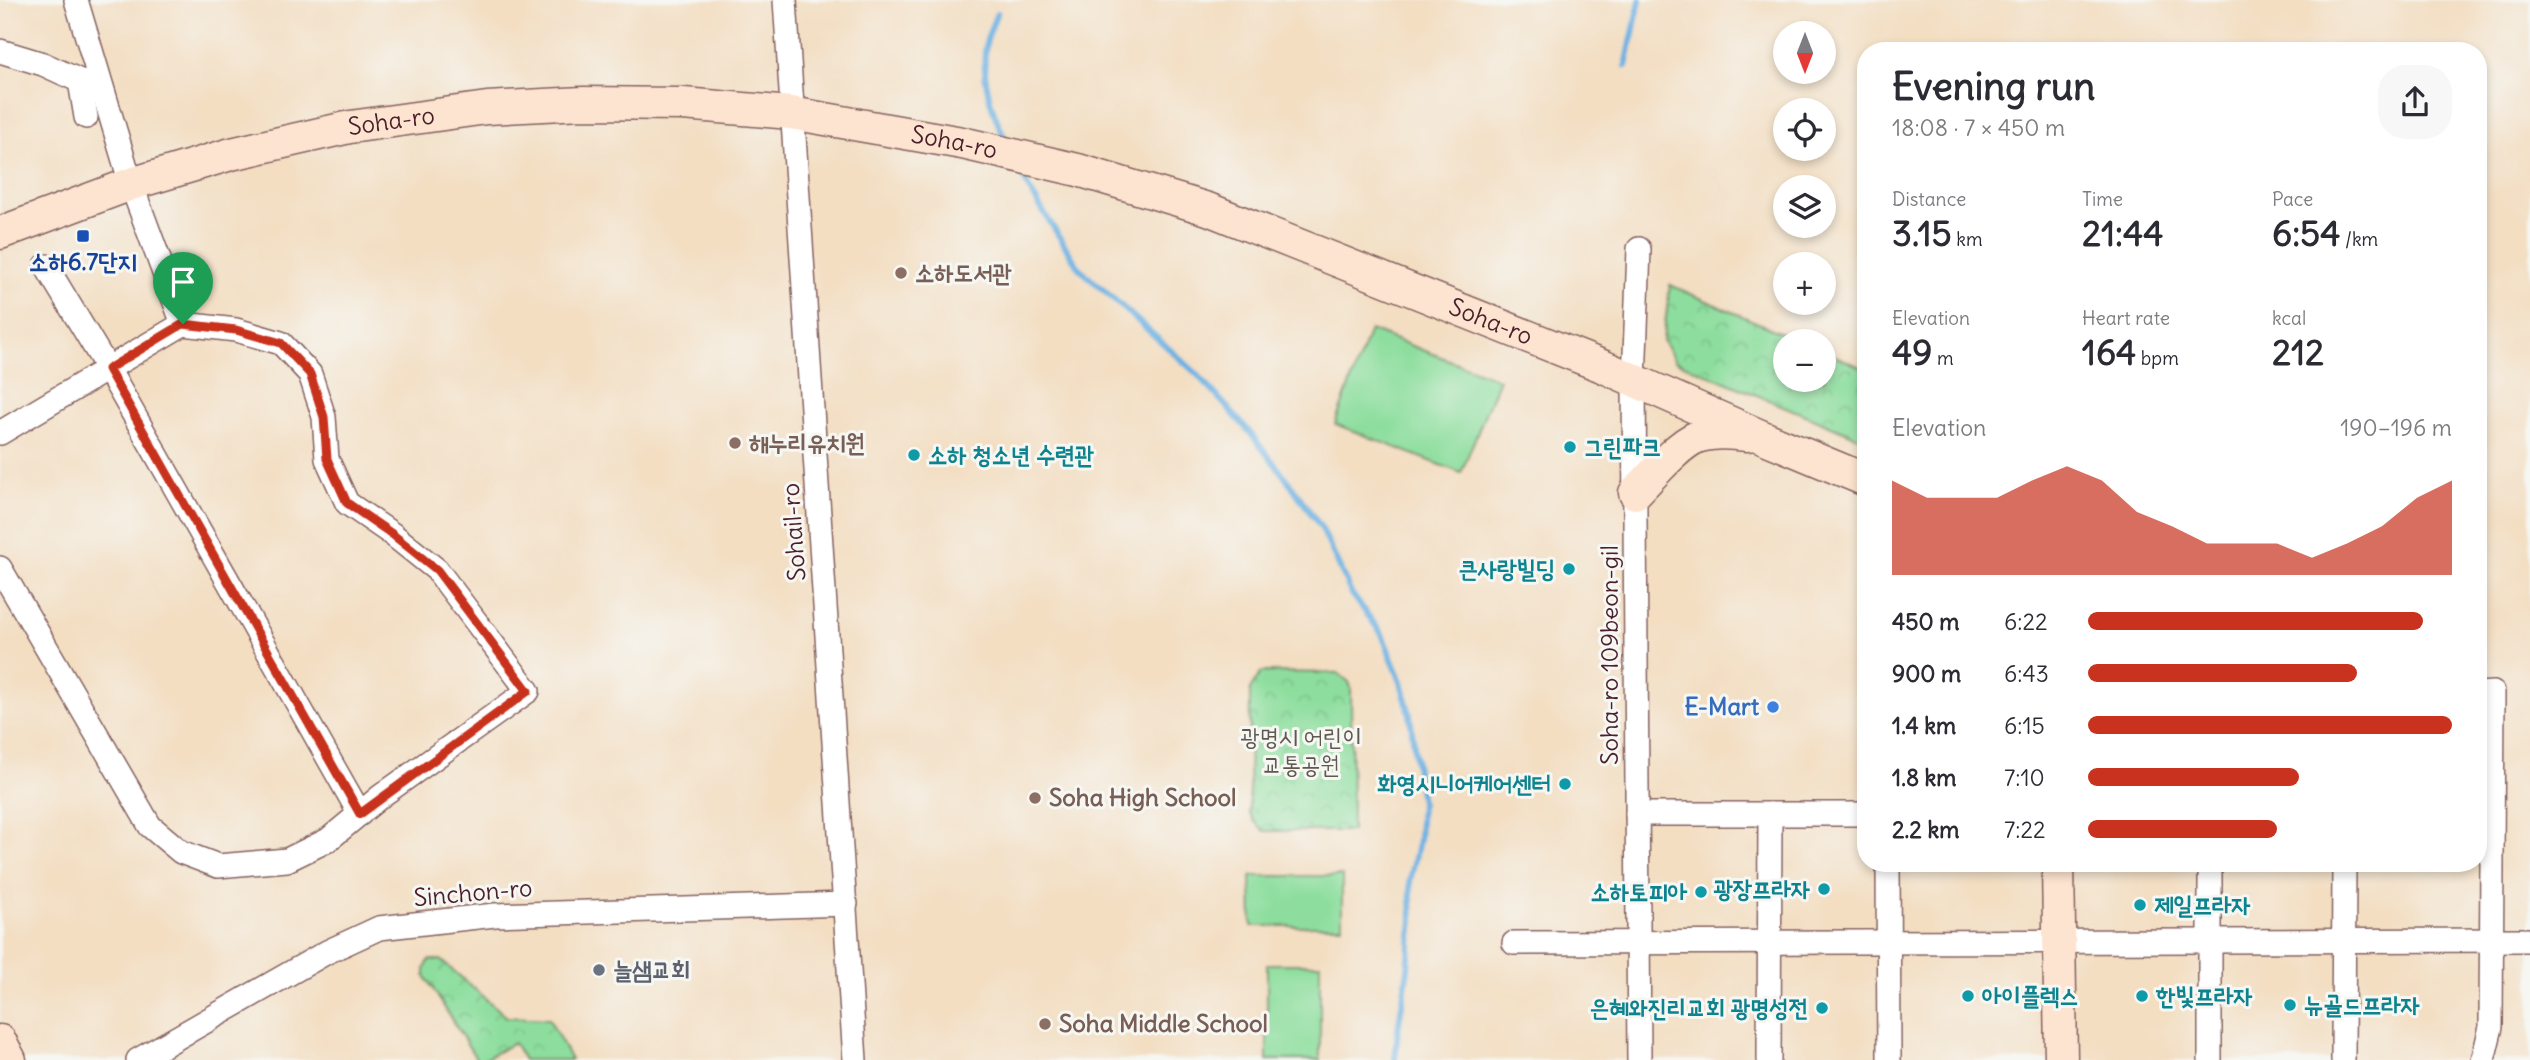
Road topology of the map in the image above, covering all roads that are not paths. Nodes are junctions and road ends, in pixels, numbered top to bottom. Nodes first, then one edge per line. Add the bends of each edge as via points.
1 (76, 0) edge
2 (785, 0) edge
3 (0, 51) edge
4 (791, 113) junction
5 (86, 117) dead end
6 (131, 184) junction
7 (0, 233) edge
8 (1639, 249) dead end
9 (46, 266) dead end
10 (183, 324) junction
11 (108, 369) junction
12 (1634, 381) junction
13 (0, 433) edge
14 (1758, 435) junction
15 (1857, 476) edge
16 (1635, 493) junction
17 (0, 568) edge
18 (2487, 764) edge
19 (360, 814) junction
20 (1637, 814) junction
21 (1770, 814) junction
22 (1857, 814) edge
23 (1888, 872) edge
24 (2059, 872) edge
25 (2210, 872) edge
26 (2344, 872) edge
27 (846, 904) junction
28 (2492, 939) junction
29 (2344, 940) junction
30 (2530, 940) edge
31 (2061, 941) junction
32 (2210, 941) junction
33 (1770, 942) junction
34 (1888, 942) junction
35 (1514, 943) dead end
36 (1638, 943) junction
37 (0, 1041) edge
38 (10, 1060) edge
39 (138, 1060) edge
40 (855, 1060) edge
41 (1639, 1060) edge
42 (1769, 1060) edge
43 (1889, 1060) edge
44 (2061, 1060) edge
45 (2210, 1060) edge
46 (2343, 1060) edge
47 (2483, 1060) edge

1 - 6 street
2 - 4 street, Sohail-ro
3 - 5 street via 80,81
4 - 6 street, Soha-ro via 683,104 487,108 300,137
4 - 12 street, Soha-ro via 962,143 1078,170 1208,209
4 - 27 street, Sohail-ro
6 - 7 street, Soha-ro
6 - 10 street
8 - 12 street, Soha-ro 109beon-gil
9 - 11 street
10 - 11 street
10 - 19 street via 236,330 281,343 310,374 324,417 327,459 347,503 437,570 528,691
11 - 13 street
11 - 19 street
12 - 14 street, Soha-ro
12 - 16 street, Soha-ro 109beon-gil
14 - 15 street, Soha-ro
14 - 16 street via 1698,437 1675,451
16 - 20 street, Soha-ro 109beon-gil
17 - 19 street via 150,826 181,852 218,866 287,860 328,840
18 - 28 street
20 - 21 street
20 - 36 street, Soha-ro 109beon-gil
21 - 22 street
21 - 33 street
23 - 34 street
24 - 31 street
25 - 32 street
26 - 29 street
27 - 39 street, Sinchon-ro via 495,915 379,928 327,952
27 - 40 street, Sohail-ro
28 - 29 street
28 - 30 street
28 - 47 street via 2491,1027
29 - 32 street
29 - 46 street
31 - 32 street
31 - 34 street
31 - 44 street
32 - 45 street
33 - 34 street
33 - 36 street
33 - 42 street
34 - 43 street
35 - 36 street
36 - 41 street, Soha-ro 109beon-gil
37 - 38 street

